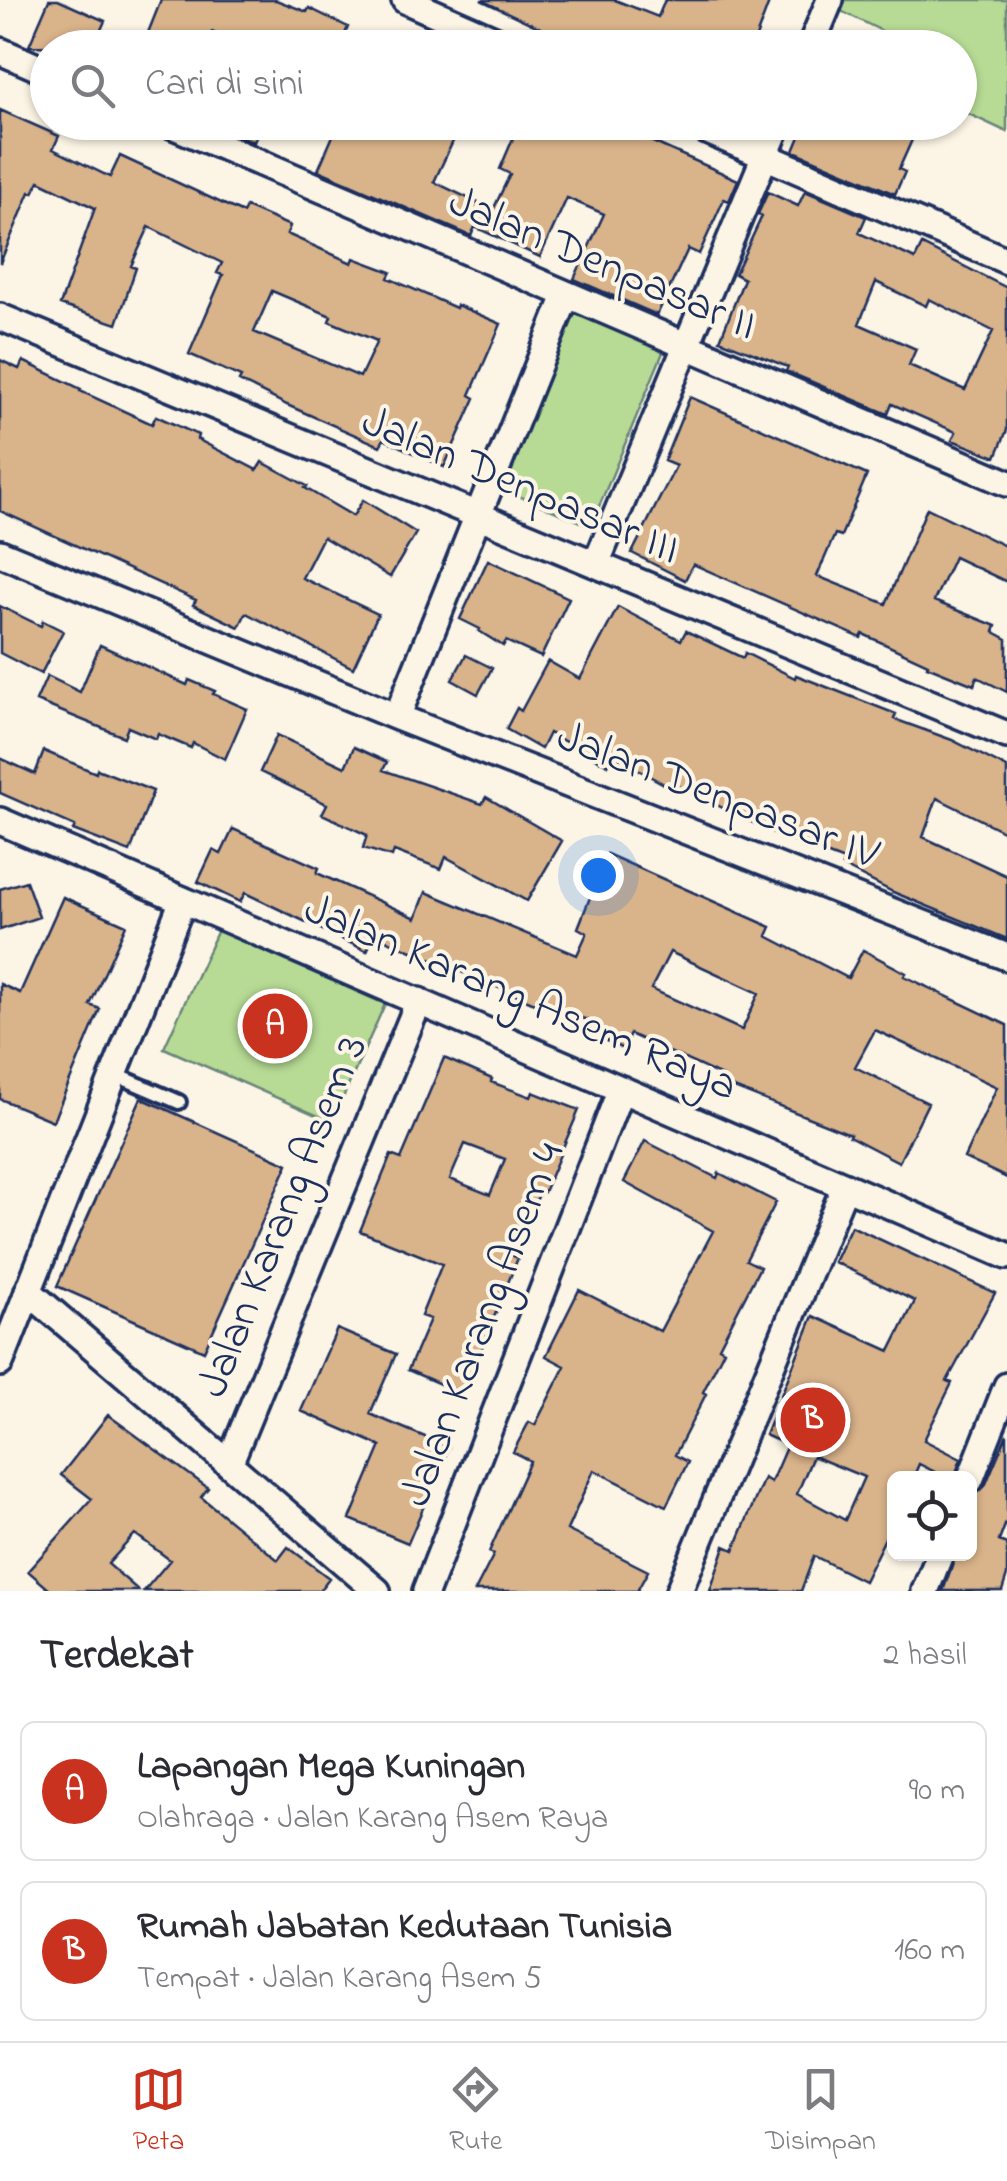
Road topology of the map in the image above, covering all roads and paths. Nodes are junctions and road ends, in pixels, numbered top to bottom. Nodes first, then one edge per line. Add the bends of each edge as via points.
1 (404, 0) edge
2 (830, 0) edge
3 (473, 30) edge
4 (818, 30) edge
5 (0, 51) edge
6 (30, 64) edge
7 (206, 140) edge
8 (728, 140) edge
9 (772, 140) edge
10 (765, 156) junction
11 (1007, 261) edge
12 (566, 296) junction
13 (0, 317) edge
14 (686, 347) junction
15 (1007, 484) edge
16 (478, 515) junction
17 (0, 553) edge
18 (596, 564) junction
19 (397, 716) junction
20 (1007, 735) edge
21 (0, 821) edge
22 (183, 900) junction
23 (1007, 956) edge
24 (419, 1002) junction
25 (114, 1074) junction
26 (621, 1089) junction
27 (179, 1102) dead end
28 (844, 1186) junction
29 (1007, 1256) edge
30 (28, 1291) junction
31 (0, 1363) edge
32 (1007, 1386) edge
33 (229, 1464) junction
34 (974, 1471) edge
35 (937, 1561) edge
36 (377, 1591) edge
37 (426, 1591) edge
38 (679, 1591) edge
39 (925, 1591) edge

1 - 3 street
2 - 4 street
5 - 6 street
7 - 12 street, Jalan Denpasar II
8 - 10 street
9 - 10 street
10 - 11 street
10 - 14 street
12 - 14 street, Jalan Denpasar II
12 - 16 street
13 - 16 street, Jalan Denpasar III
14 - 15 street, Jalan Denpasar II
14 - 18 street
16 - 18 street, Jalan Denpasar III
16 - 19 street
17 - 19 street, Jalan Denpasar IV
18 - 20 street, Jalan Denpasar III
19 - 23 street, Jalan Denpasar IV
21 - 22 street, Jalan Karang Asem Raya
22 - 24 street, Jalan Karang Asem Raya
22 - 25 street
24 - 26 street, Jalan Karang Asem Raya
24 - 33 street, Jalan Karang Asem 3
25 - 27 lane
25 - 30 street
26 - 28 street, Jalan Karang Asem Raya
26 - 37 street, Jalan Karang Asem 4
28 - 29 street, Jalan Karang Asem Raya
28 - 38 street
30 - 31 street
30 - 33 street
32 - 34 street
33 - 36 street
35 - 39 street

